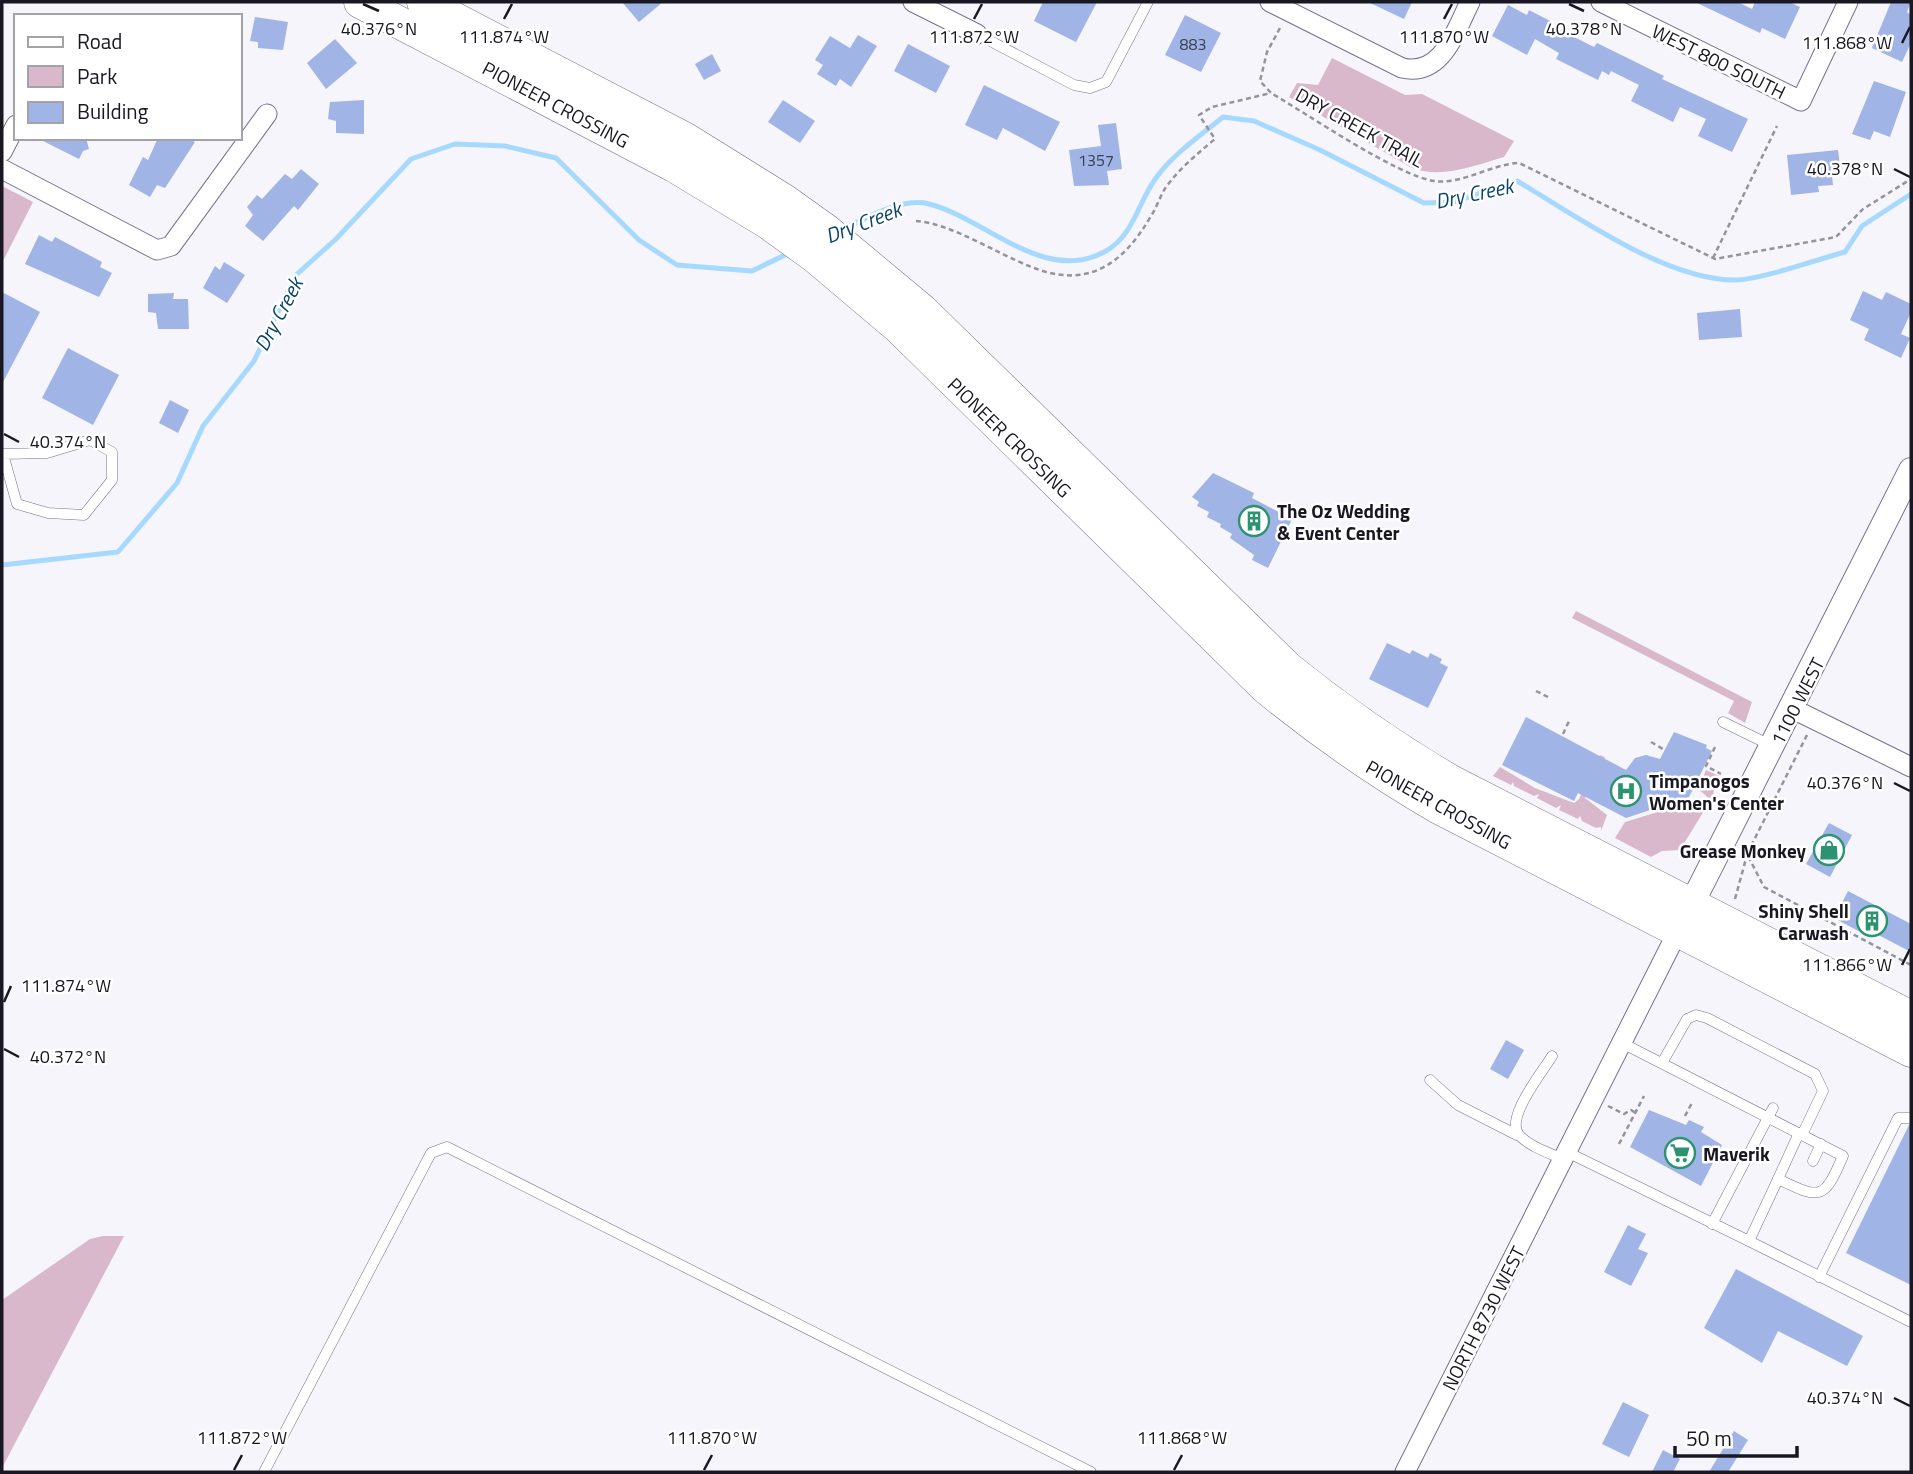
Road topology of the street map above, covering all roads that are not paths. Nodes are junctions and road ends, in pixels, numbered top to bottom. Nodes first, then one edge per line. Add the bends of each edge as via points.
1 (360, 2) edge
2 (423, 2) edge
3 (913, 2) edge
4 (1148, 2) edge
5 (1270, 2) edge
6 (1470, 2) edge
7 (1601, 2) edge
8 (1848, 2) edge
9 (977, 34) joint
10 (267, 114) dead end
11 (14, 129) edge
12 (2, 152) edge
13 (2, 169) edge
14 (816, 240) junction
15 (2, 454) edge
16 (1911, 470) edge
17 (1793, 709) junction
18 (1723, 722) dead end
19 (1786, 750) junction
20 (1911, 767) edge
21 (1685, 918) junction
22 (1911, 1017) edge
23 (1622, 1043) junction
24 (1911, 1051) edge
25 (1552, 1056) dead end
26 (1662, 1063) junction
27 (1430, 1080) dead end
28 (1736, 1088) dead end
29 (1731, 1098) junction
30 (1755, 1098) dead end
31 (1750, 1108) junction
32 (1770, 1112) junction
33 (1911, 1118) edge
34 (1801, 1134) junction
35 (1520, 1137) junction
36 (1821, 1144) junction
37 (1564, 1158) junction
38 (1813, 1161) dead end
39 (1778, 1179) junction
40 (1805, 1179) dead end
41 (1800, 1190) junction
42 (1712, 1224) junction
43 (1749, 1241) junction
44 (1819, 1277) junction
45 (1911, 1322) edge
46 (264, 1472) edge
47 (1091, 1472) edge
48 (1405, 1472) edge

1 - 14 highway, PIONEER CROSSING
2 - 14 highway, PIONEER CROSSING via 686,139 784,200
3 - 9 street
4 - 9 lane via 1106,82 1090,88 1074,85
5 - 6 street via 1402,68 1425,69 1448,45
7 - 8 street, WEST 800 SOUTH via 1801,101
10 - 13 street via 171,246 157,250
11 - 12 street
14 - 21 highway, PIONEER CROSSING via 922,310 1288,668 1339,709 1396,749
15 - 15 lane via 47,453 90,440 111,452 112,480 84,515 48,513 17,504
16 - 17 street, 1100 WEST
17 - 19 street, 1100 WEST
17 - 20 street
18 - 19 lane
19 - 21 street, 1100 WEST
21 - 22 highway
21 - 23 street, 1100 WEST
21 - 24 highway
23 - 26 lane
23 - 37 street, NORTH 8730 WEST
25 - 35 lane via 1514,1120
26 - 29 lane via 1696,1074
26 - 34 lane via 1687,1019 1696,1015 1792,1068 1815,1074 1823,1091
27 - 35 lane via 1458,1105
28 - 29 lane
29 - 31 lane
30 - 31 lane
31 - 32 lane
32 - 34 lane
32 - 42 lane
33 - 44 lane via 1898,1118
34 - 36 lane
34 - 39 lane
35 - 37 lane
36 - 38 lane
36 - 41 lane via 1843,1156 1831,1184 1823,1193 1813,1195
37 - 42 lane
37 - 48 street, NORTH 8730 WEST
39 - 41 lane
39 - 43 lane
40 - 41 lane
42 - 43 lane
43 - 44 lane
44 - 45 lane
46 - 47 lane via 431,1153 446,1147

